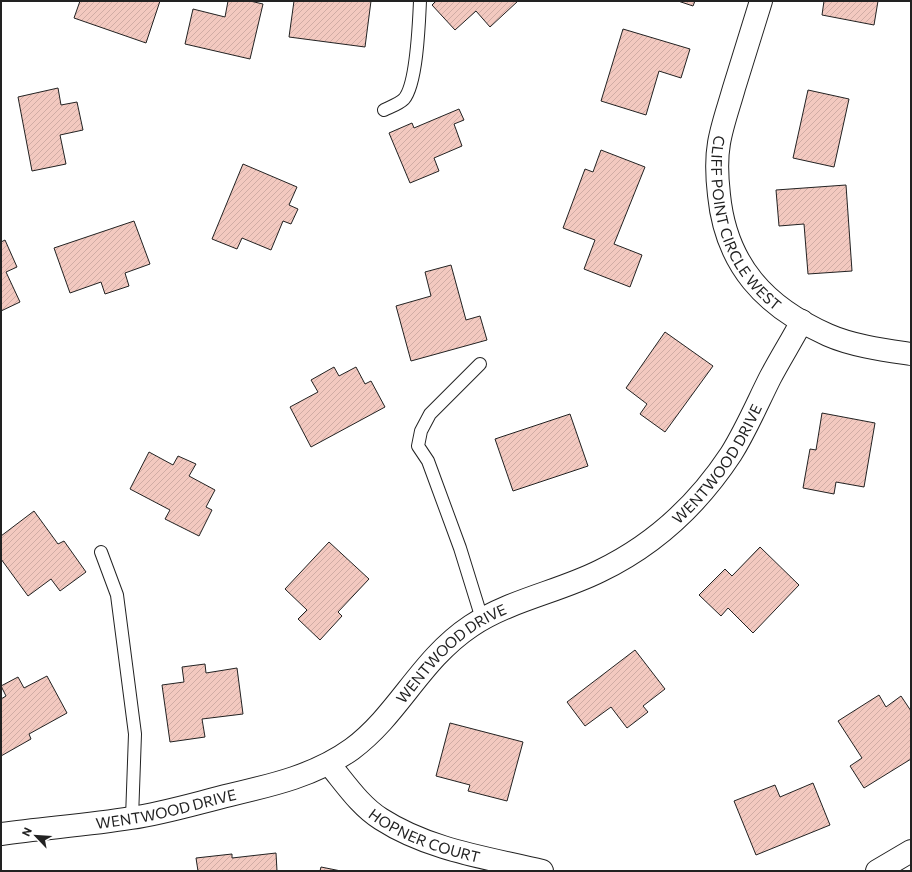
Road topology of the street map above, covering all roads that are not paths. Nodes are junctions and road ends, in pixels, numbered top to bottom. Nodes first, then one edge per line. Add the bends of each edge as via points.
1 (420, 1) edge
2 (761, 1) edge
3 (384, 110) dead end
4 (802, 321) junction
5 (911, 354) edge
6 (480, 364) dead end
7 (101, 552) dead end
8 (482, 619) junction
9 (329, 764) junction
10 (132, 818) junction
11 (1, 834) edge
12 (911, 851) edge
13 (542, 871) edge
14 (877, 871) edge

1 - 3 lane via 419,34 410,88 403,100
2 - 4 street, CLIFF POINT CIRCLE WEST via 719,144 717,175 721,213 729,243 757,287
4 - 5 street, CLIFF POINT CIRCLE WEST via 829,335
4 - 8 street, WENTWOOD DRIVE via 731,454 690,506 660,534 607,568 491,613
6 - 8 lane via 430,414 421,431 418,446 428,461 458,541
7 - 10 lane via 117,595 135,734
8 - 9 street, WENTWOOD DRIVE via 449,642 428,663 384,720 366,738
9 - 10 street, WENTWOOD DRIVE via 273,785
9 - 13 street, HOPNER COURT via 358,799 380,819 404,832 428,843
10 - 11 street, WENTWOOD DRIVE
12 - 14 street

